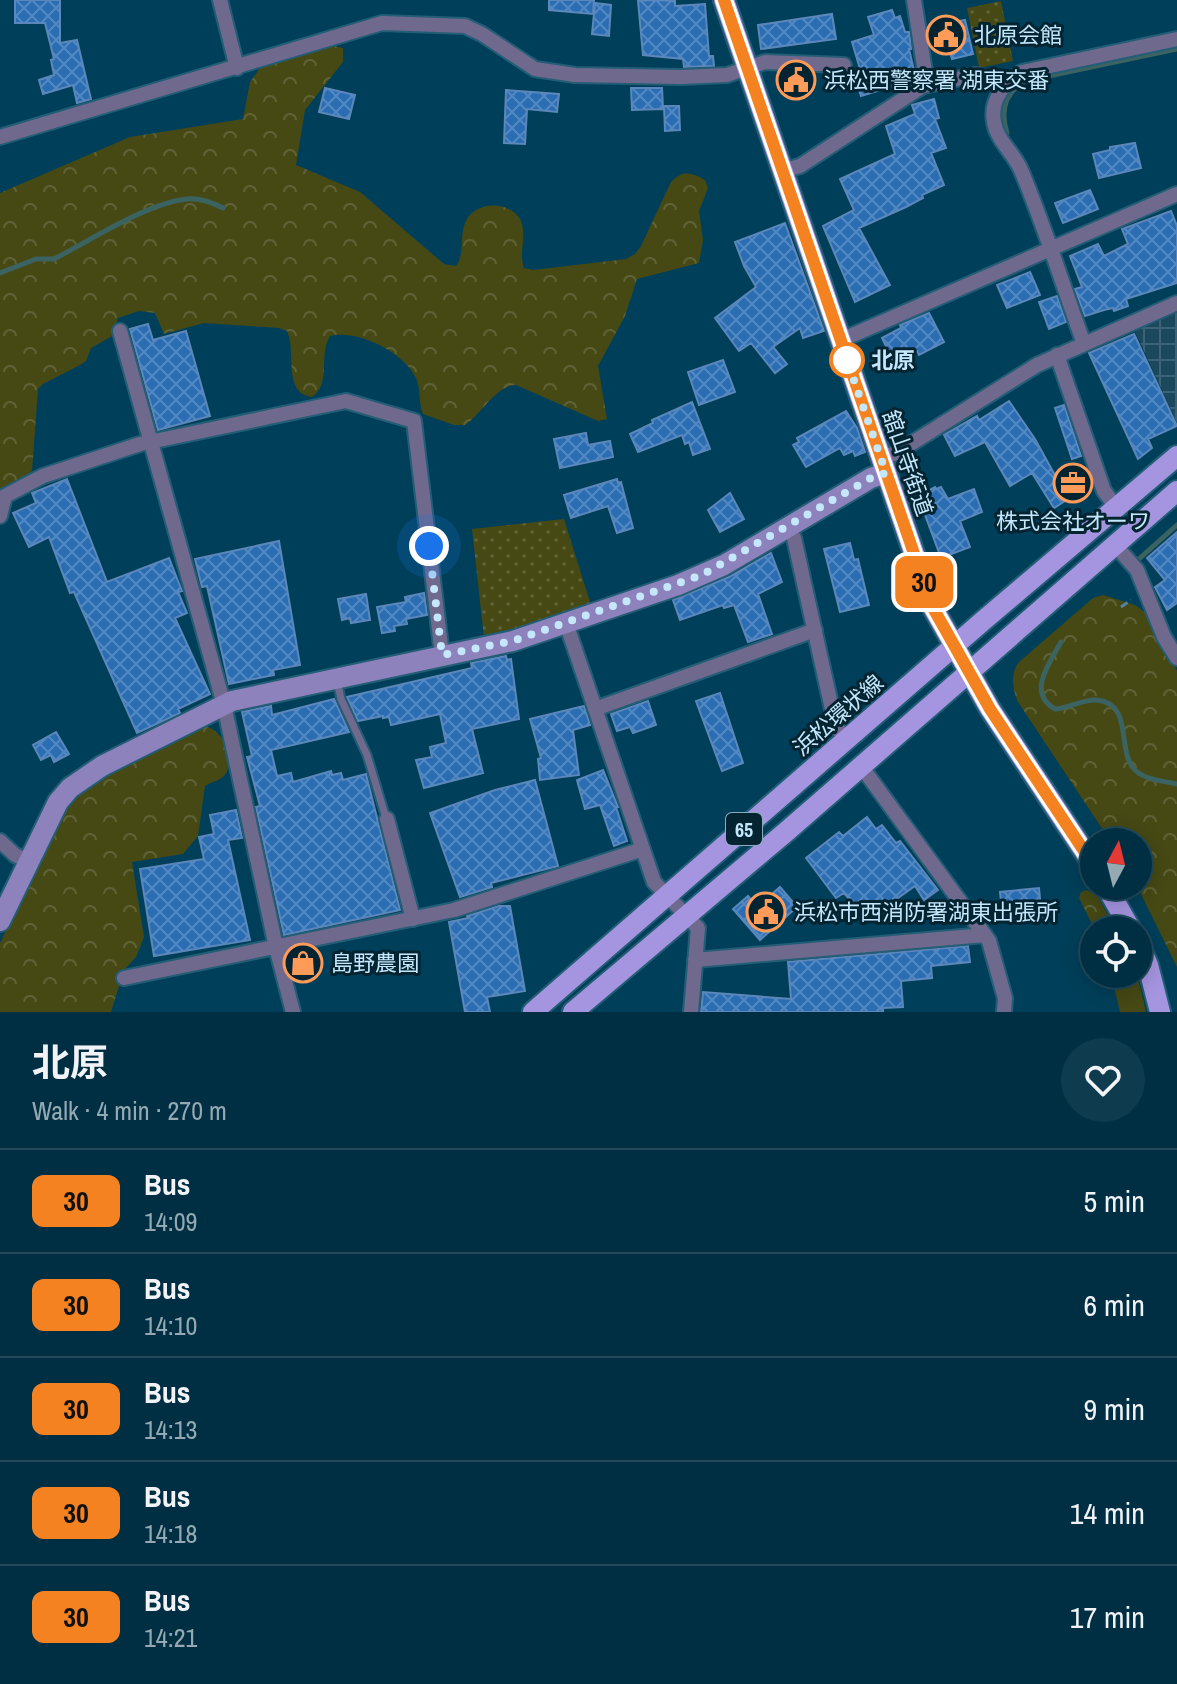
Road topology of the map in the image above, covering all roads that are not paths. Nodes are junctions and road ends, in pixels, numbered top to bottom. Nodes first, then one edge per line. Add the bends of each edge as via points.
1 (220, 0) edge
2 (724, 0) edge
3 (914, 0) edge
4 (1177, 39) edge
5 (844, 65) dead end
6 (237, 68) junction
7 (747, 68) junction
8 (927, 85) junction
9 (1002, 87) junction
10 (0, 137) edge
11 (782, 171) junction
12 (1177, 194) edge
13 (1050, 248) junction
14 (1177, 303) edge
15 (120, 331) dead end
16 (841, 340) junction
17 (1084, 344) junction
18 (1057, 355) junction
19 (150, 442) junction
20 (1177, 456) edge
21 (884, 466) junction
22 (1177, 491) edge
23 (1116, 507) junction
24 (0, 516) edge
25 (788, 527) junction
26 (1115, 545) junction
27 (566, 623) junction
28 (815, 630) junction
29 (954, 646) junction
30 (442, 655) junction
31 (1177, 658) edge
32 (969, 672) junction
33 (337, 678) junction
34 (224, 705) junction
35 (595, 709) junction
36 (847, 739) junction
37 (861, 766) junction
38 (387, 819) joint
39 (0, 841) edge
40 (1080, 845) edge
41 (643, 849) junction
42 (28, 861) junction
43 (667, 896) junction
44 (685, 915) junction
45 (413, 919) junction
46 (0, 921) edge
47 (985, 935) junction
48 (276, 947) junction
49 (695, 960) junction
50 (124, 978) dead end
51 (1152, 981) edge
52 (293, 1012) edge
53 (533, 1012) edge
54 (573, 1012) edge
55 (691, 1012) edge
56 (1004, 1012) edge
57 (1160, 1012) edge

1 - 6 street
2 - 7 main road, 舘山寺街道
3 - 8 street
4 - 9 street via 1022,72
5 - 7 street via 765,62
6 - 7 street via 367,26 396,22 465,26 526,65 555,73 649,78 727,75
6 - 10 street
7 - 11 main road, 舘山寺街道
8 - 9 street via 975,75
8 - 11 street via 800,166
9 - 13 street via 994,123 1019,166
11 - 16 main road, 舘山寺街道
12 - 13 street
13 - 16 street
13 - 17 street
14 - 17 street
15 - 19 street
16 - 21 main road, 舘山寺街道
17 - 18 street
18 - 21 street via 896,453
18 - 23 street via 1104,491
19 - 24 street via 43,476 5,496
19 - 30 street via 346,401 414,421
19 - 34 street
20 - 23 main road, 浜松環状線 / 65
21 - 25 street
21 - 29 main road, 舘山寺街道 via 932,606
22 - 26 main road, 65
23 - 29 main road, 浜松環状線 / 65
25 - 27 street via 702,575
25 - 28 street
26 - 31 street via 1137,570
26 - 32 main road, 65
27 - 30 street via 513,641
27 - 35 street
28 - 35 street
28 - 36 street via 836,727
29 - 32 main road, 舘山寺街道
29 - 36 main road, 浜松環状線 / 65
30 - 33 street
32 - 37 main road, 65
32 - 40 main road, 舘山寺街道
33 - 34 street
33 - 38 lane
34 - 42 street via 85,776 58,802
34 - 48 street
35 - 41 street
36 - 43 main road, 浜松環状線 / 65
37 - 44 main road, 65
37 - 47 street
38 - 45 street
39 - 42 street
41 - 43 street via 654,882
41 - 45 street
42 - 46 street
43 - 44 street
43 - 53 main road, 浜松環状線 / 65
44 - 49 street via 698,928
44 - 54 main road, 65
45 - 48 street
47 - 49 street
47 - 56 street via 1005,998
48 - 50 street
48 - 52 street
49 - 55 street
51 - 57 main road

